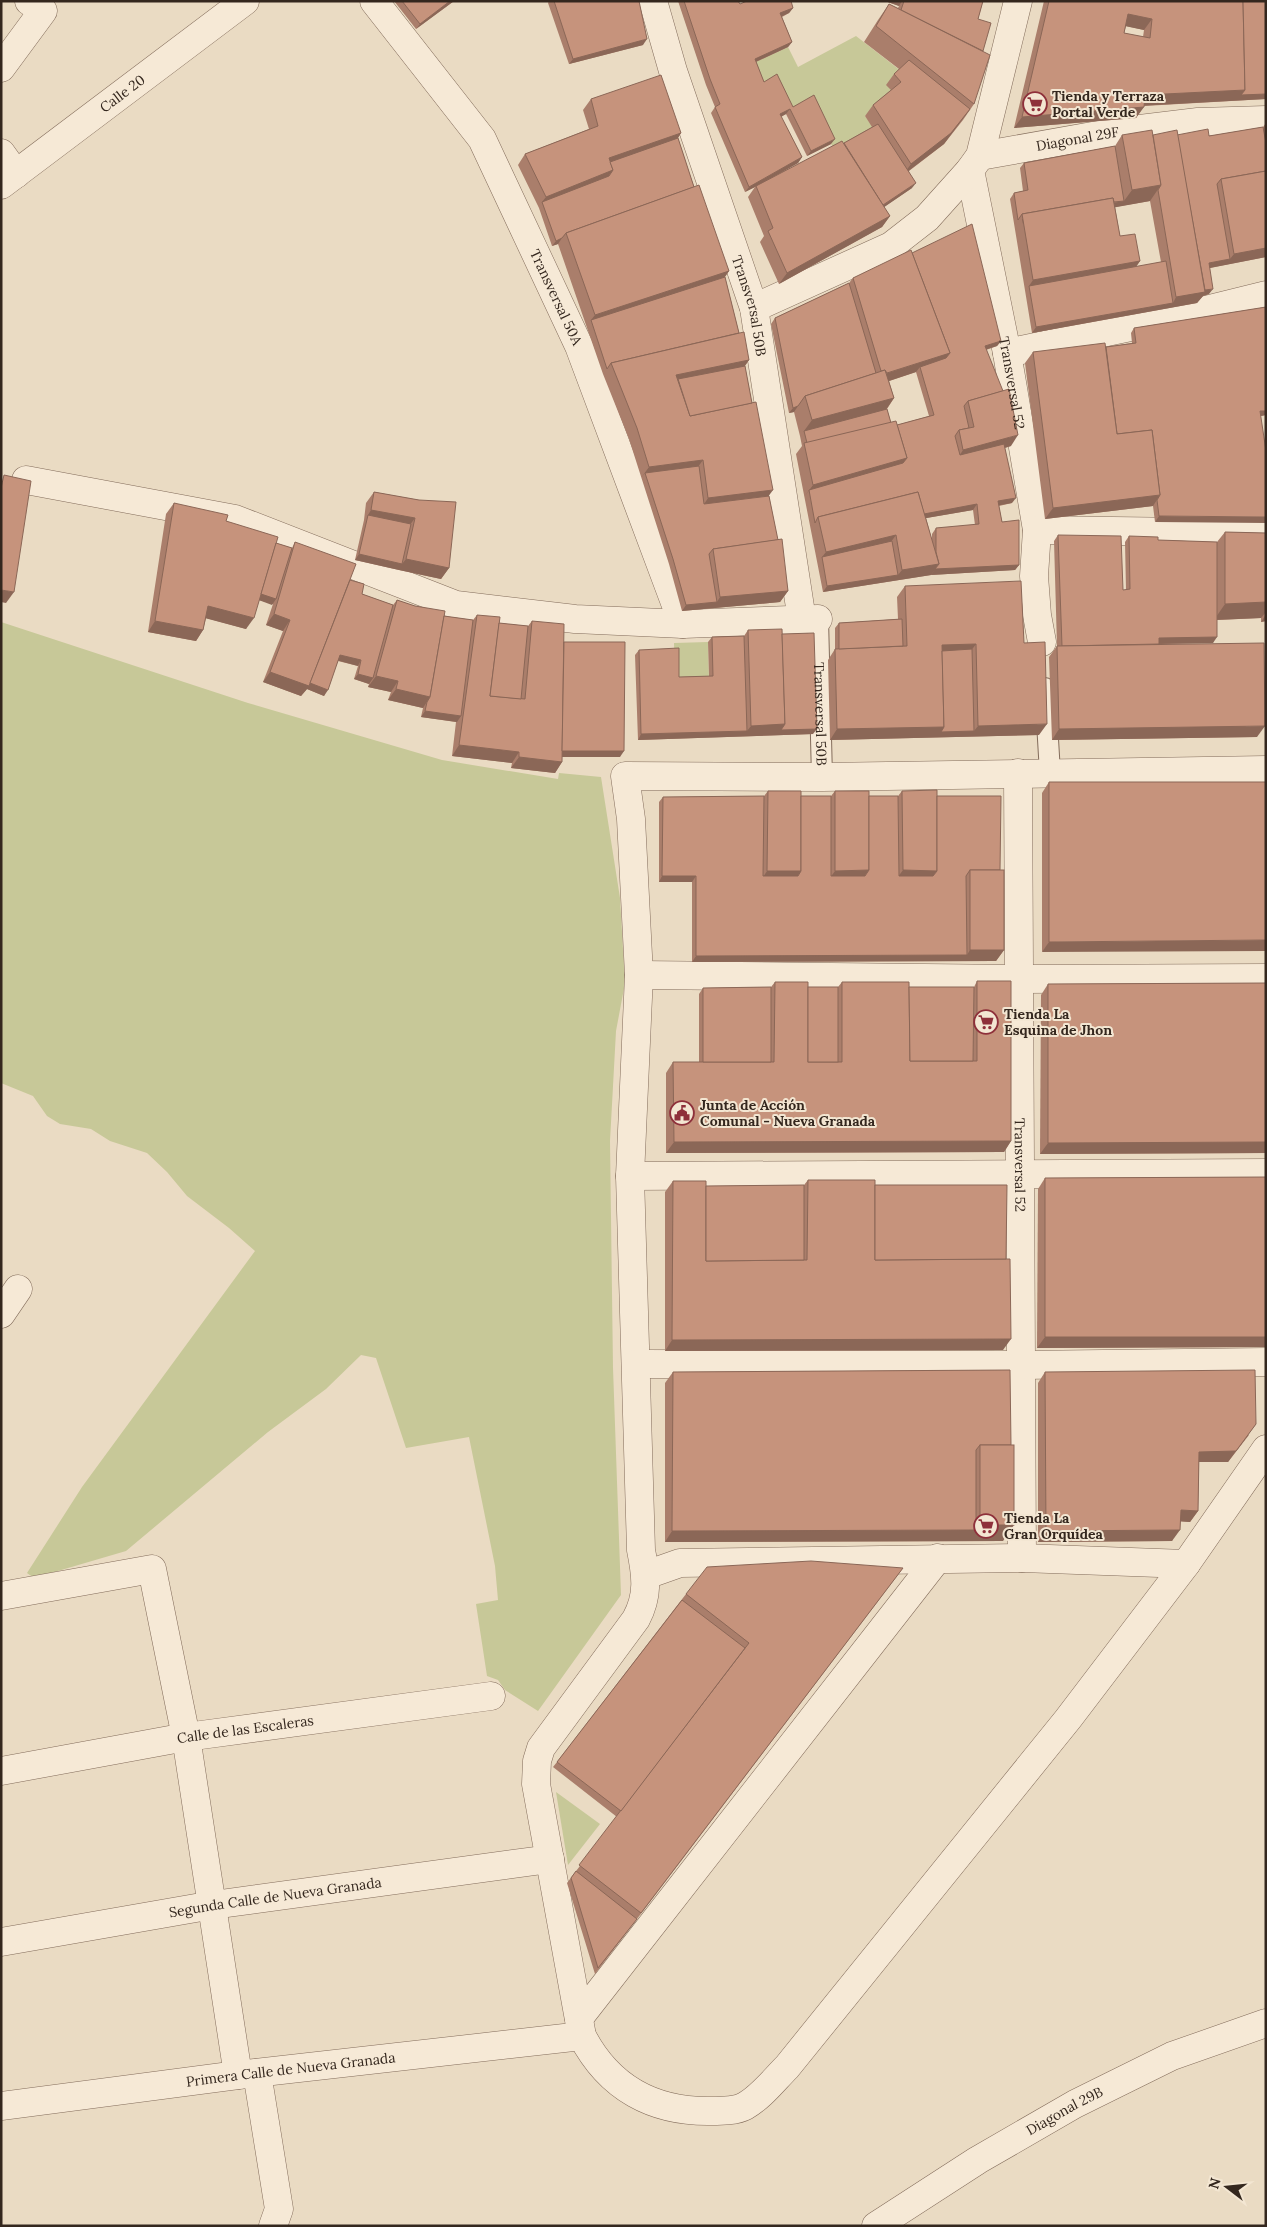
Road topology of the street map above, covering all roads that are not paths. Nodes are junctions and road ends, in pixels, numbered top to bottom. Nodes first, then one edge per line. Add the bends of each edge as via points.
1 (29, 1) edge
2 (245, 1) edge
3 (374, 1) edge
4 (653, 1) edge
5 (1018, 1) edge
6 (1, 68) edge
7 (1266, 120) edge
8 (975, 163) junction
9 (6, 171) edge
10 (1266, 295) edge
11 (754, 308) junction
12 (1007, 353) junction
13 (26, 480) edge
14 (1037, 530) junction
15 (1266, 534) edge
16 (810, 620) junction
17 (684, 624) junction
18 (1043, 658) joint
19 (1266, 770) edge
20 (1018, 773) junction
21 (1050, 773) junction
22 (822, 777) junction
23 (639, 975) junction
24 (1266, 978) edge
25 (1019, 979) junction
26 (1266, 1173) edge
27 (630, 1176) junction
28 (1020, 1176) junction
29 (18, 1289) dead end
30 (1, 1314) edge
31 (1266, 1362) edge
32 (636, 1364) junction
33 (1021, 1365) junction
34 (1266, 1449) edge
35 (938, 1558) junction
36 (1022, 1558) junction
37 (1186, 1564) junction
38 (646, 1575) junction
39 (1, 1596) edge
40 (491, 1696) dead end
41 (186, 1737) junction
42 (1, 1772) edge
43 (550, 1858) junction
44 (213, 1906) junction
45 (1, 1942) edge
46 (1266, 2023) edge
47 (580, 2027) junction
48 (248, 2074) junction
49 (1, 2106) edge
50 (273, 2226) edge
51 (876, 2226) edge

1 - 6 street via 43,11
2 - 9 street, Calle 20
3 - 17 street, Transversal 50A via 482,139 579,346
4 - 11 street, Transversal 50B via 673,71
5 - 8 street, Transversal 52
7 - 8 street, Diagonal 29F via 1180,124 1115,132
8 - 11 street via 927,218 891,246
8 - 12 street, Transversal 52
10 - 12 street
11 - 16 street, Transversal 50B
12 - 14 street, Transversal 52
13 - 17 street via 234,519 456,605 575,619
14 - 15 street
14 - 18 street, Transversal 52 via 1034,576
16 - 17 street
16 - 22 lane, Transversal 50B
18 - 21 lane, Transversal 52
19 - 21 street
20 - 21 street
20 - 22 street
20 - 25 street, Transversal 52
22 - 23 street via 624,776 631,819
23 - 25 street
23 - 27 street
24 - 25 street
25 - 28 street, Transversal 52
26 - 28 street
27 - 28 street
27 - 32 street
28 - 33 street, Transversal 52
29 - 30 street
31 - 33 street
32 - 33 street
32 - 38 street via 641,1550
33 - 36 street, Transversal 52
34 - 37 street
35 - 36 street
35 - 38 street via 680,1563
35 - 47 street
36 - 37 street
37 - 47 street via 1068,1719 787,2067 744,2106 690,2112 651,2103 609,2075 593,2058
38 - 43 street via 646,1595 636,1619 541,1748 536,1784
39 - 41 street via 152,1569
40 - 41 street, Calle de las Escaleras
41 - 42 street, Calle de las Escaleras
41 - 44 street
43 - 44 street, Segunda Calle de Nueva Granada
43 - 47 street
44 - 45 street, Segunda Calle de Nueva Granada
44 - 48 street
46 - 51 street, Diagonal 29B via 1172,2056 1075,2104 978,2160
47 - 48 street, Primera Calle de Nueva Granada
48 - 49 street, Primera Calle de Nueva Granada
48 - 50 street via 279,2209

